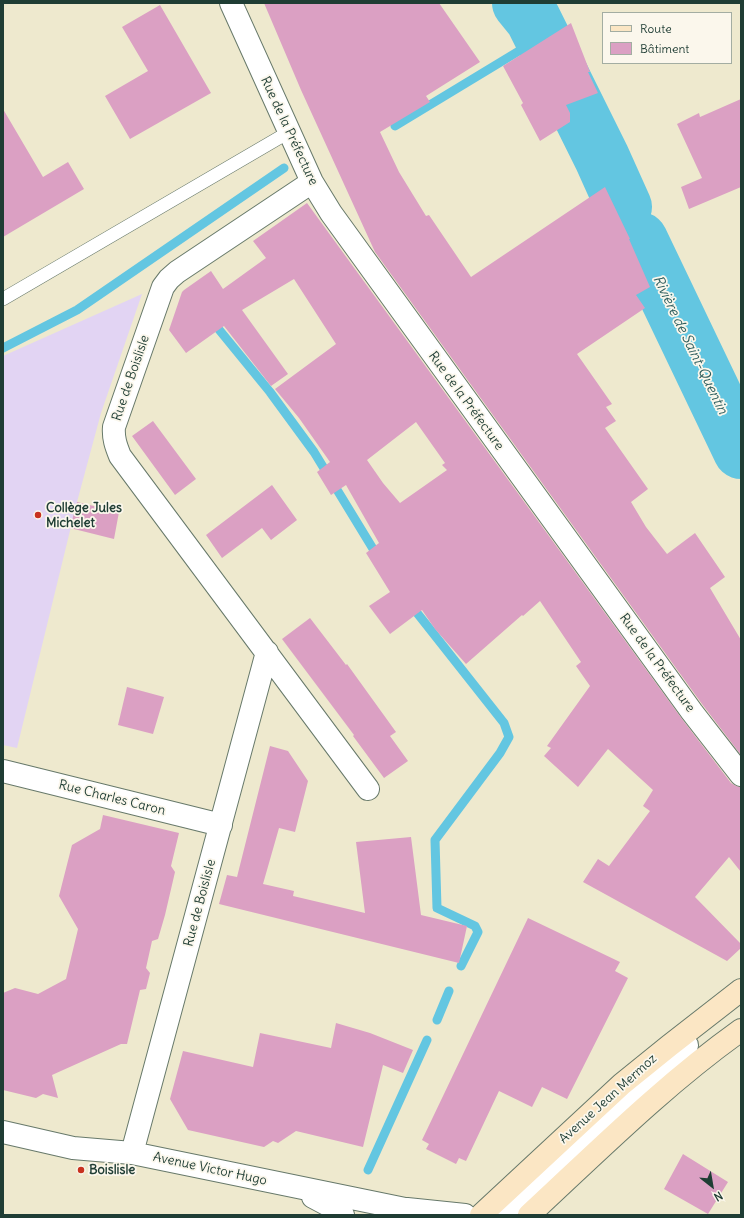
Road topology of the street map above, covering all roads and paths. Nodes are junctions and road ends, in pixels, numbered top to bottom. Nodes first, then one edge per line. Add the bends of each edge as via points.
1 (231, 3) edge
2 (289, 132) junction
3 (312, 182) junction
4 (3, 299) edge
5 (267, 652) junction
6 (3, 771) edge
7 (741, 776) edge
8 (368, 789) dead end
9 (221, 825) junction
10 (741, 990) edge
11 (741, 996) edge
12 (741, 1030) edge
13 (3, 1132) edge
14 (132, 1153) junction
15 (276, 1182) junction
16 (413, 1212) edge
17 (343, 1215) edge
18 (465, 1215) edge
19 (481, 1215) edge
20 (501, 1215) edge
21 (529, 1215) edge

1 - 2 street, Rue de la Préfecture
2 - 3 street, Rue de la Préfecture
2 - 4 lane
3 - 5 street, Rue de Boislisle via 169,279 163,287 113,435 120,456
3 - 7 street, Rue de la Préfecture via 356,248
5 - 8 street, Rue de Boislisle
5 - 9 street, Rue de Boislisle
6 - 9 street, Rue Charles Caron
9 - 14 street, Rue de Boislisle
10 - 19 main road, Avenue Jean Mermoz via 622,1084
11 - 20 street via 603,1119
12 - 21 main road via 646,1105
13 - 14 street, Avenue Victor Hugo via 73,1148
14 - 15 street, Avenue Victor Hugo
15 - 16 street, Avenue Victor Hugo
15 - 17 street, Avenue Victor Hugo via 320,1200
16 - 18 street, Avenue Victor Hugo

